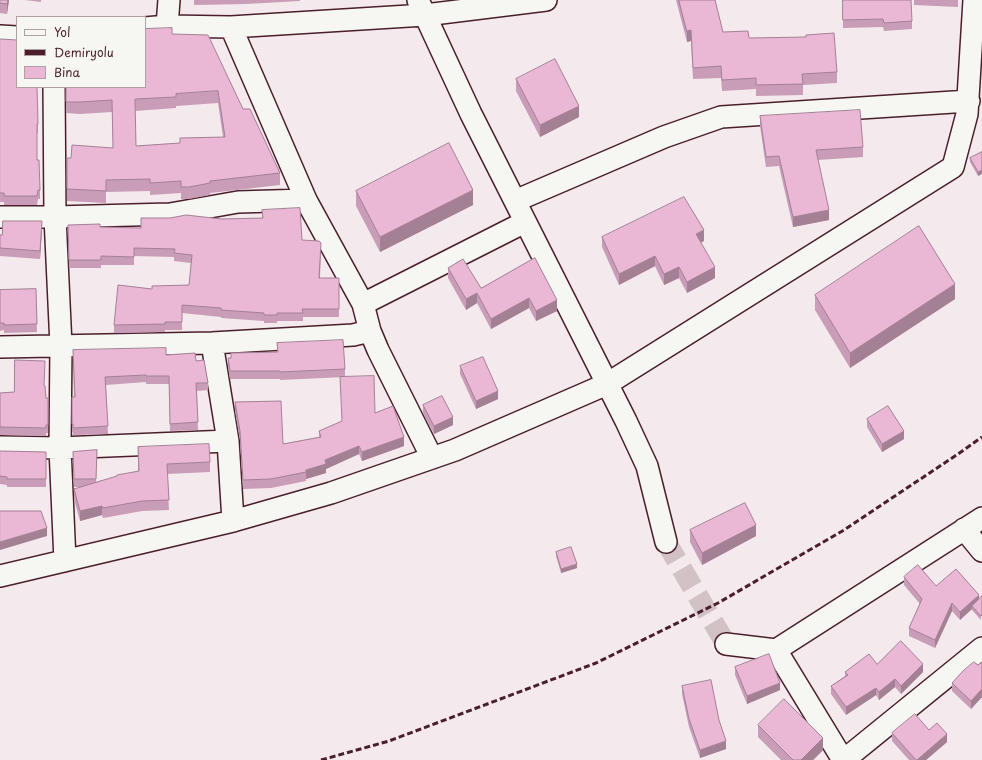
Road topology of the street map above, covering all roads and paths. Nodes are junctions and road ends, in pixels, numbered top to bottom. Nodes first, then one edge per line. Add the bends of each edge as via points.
1 (169, 0) edge
2 (546, 0) edge
3 (974, 0) edge
4 (422, 8) edge
5 (167, 26) junction
6 (231, 27) junction
7 (146, 28) edge
8 (0, 36) edge
9 (16, 37) edge
10 (54, 88) edge
11 (969, 101) junction
12 (306, 200) junction
13 (515, 201) junction
14 (0, 217) edge
15 (55, 217) junction
16 (525, 222) junction
17 (363, 304) junction
18 (370, 331) junction
19 (212, 343) junction
20 (61, 346) junction
21 (0, 347) edge
22 (607, 384) junction
23 (228, 441) junction
24 (0, 447) edge
25 (60, 448) junction
26 (432, 458) junction
27 (982, 518) edge
28 (233, 521) junction
29 (964, 530) junction
30 (666, 542) tunnel mouth
31 (982, 551) edge
32 (65, 561) junction
33 (0, 576) edge
34 (726, 644) dead end
35 (982, 648) edge
36 (776, 650) junction
37 (843, 760) edge

1 - 5 street
2 - 4 street
3 - 11 street
4 - 6 street
4 - 13 street
5 - 6 street
5 - 7 street
6 - 12 street
8 - 9 street
10 - 15 street
11 - 13 street via 721,117 664,137
11 - 22 street via 953,167
12 - 15 street via 238,202 170,214
12 - 17 street
13 - 16 street
14 - 15 street
15 - 20 street
16 - 17 street
16 - 22 street
17 - 18 street
18 - 19 street via 353,335
18 - 26 street
19 - 20 street
19 - 23 street
20 - 21 street
20 - 25 street
22 - 26 street
22 - 30 street via 647,466
23 - 25 street
23 - 28 street
24 - 25 street
25 - 32 street
26 - 28 street via 331,493
27 - 29 street
28 - 32 street
29 - 31 street
29 - 36 street
32 - 33 street
34 - 36 street
35 - 37 street
36 - 37 street

